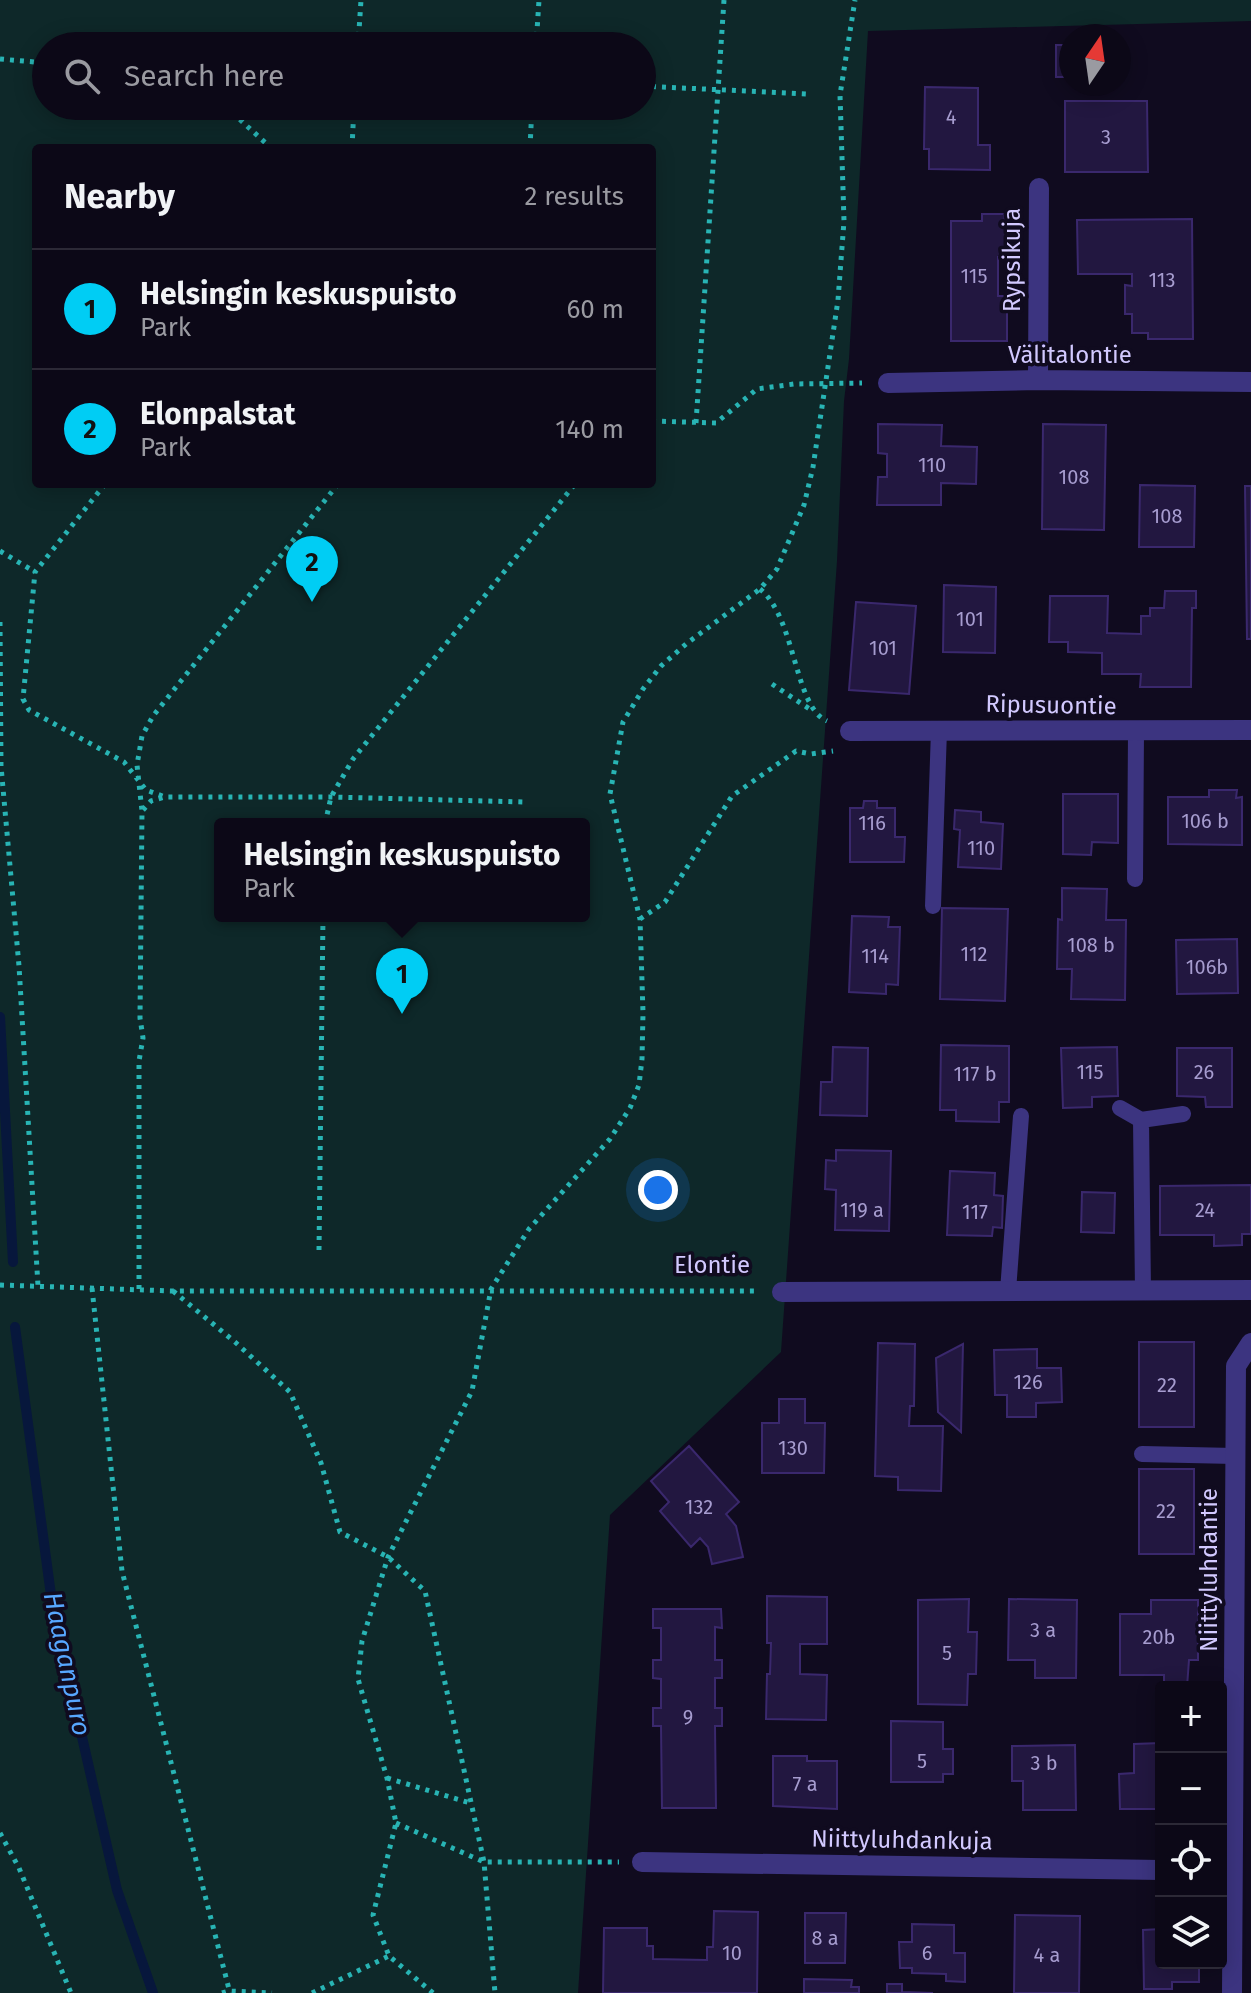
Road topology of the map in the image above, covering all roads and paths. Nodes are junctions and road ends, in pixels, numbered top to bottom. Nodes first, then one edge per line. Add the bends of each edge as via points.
1 (361, 0) edge
2 (539, 0) edge
3 (724, 0) edge
4 (862, 0) edge
5 (855, 3) edge
6 (359, 32) edge
7 (537, 32) edge
8 (0, 59) edge
9 (32, 62) edge
10 (656, 87) edge
11 (718, 91) junction
12 (807, 94) dead end
13 (240, 120) edge
14 (353, 120) edge
15 (531, 120) edge
16 (267, 144) edge
17 (352, 144) edge
18 (530, 144) edge
19 (1039, 188) dead end
20 (1038, 380) junction
21 (1251, 382) edge
22 (826, 383) junction
23 (888, 383) joint
24 (656, 421) edge
25 (696, 423) junction
26 (102, 488) edge
27 (335, 488) edge
28 (572, 488) edge
29 (0, 551) edge
30 (35, 572) junction
31 (760, 589) junction
32 (0, 622) edge
33 (772, 684) dead end
34 (812, 710) junction
35 (939, 730) junction
36 (1251, 730) edge
37 (850, 731) junction
38 (1136, 732) junction
39 (139, 779) junction
40 (165, 797) junction
41 (331, 797) junction
42 (524, 802) dead end
43 (142, 811) junction
44 (326, 818) edge
45 (1135, 879) dead end
46 (933, 906) dead end
47 (640, 919) junction
48 (323, 922) edge
49 (1120, 1108) dead end
50 (1183, 1114) dead end
51 (1021, 1116) dead end
52 (1141, 1120) junction
53 (319, 1250) dead end
54 (0, 1285) edge
55 (38, 1286) junction
56 (92, 1288) junction
57 (139, 1289) junction
58 (491, 1289) junction
59 (1251, 1290) edge
60 (173, 1291) junction
61 (1008, 1291) junction
62 (782, 1292) joint
63 (1143, 1292) junction
64 (1251, 1343) edge
65 (1142, 1454) dead end
66 (1235, 1456) junction
67 (388, 1557) junction
68 (387, 1778) junction
69 (471, 1803) junction
70 (396, 1823) junction
71 (1227, 1825) edge
72 (0, 1833) edge
73 (484, 1862) junction
74 (642, 1862) joint
75 (1155, 1870) edge
76 (1227, 1891) edge
77 (389, 1956) junction
78 (227, 1992) edge
79 (71, 1993) edge
80 (272, 1993) edge
81 (312, 1993) edge
82 (433, 1993) edge
83 (495, 1993) edge
84 (1232, 1993) edge

1 - 6 path
2 - 7 path
3 - 11 path
4 - 5 path
5 - 22 path via 840,95 844,221
8 - 9 path
10 - 11 path
11 - 12 path
11 - 25 path
13 - 16 path
14 - 17 path
15 - 18 path
19 - 20 street, Rypsikuja
20 - 21 street, Välitalontie
20 - 23 street, Välitalontie
22 - 23 path
22 - 25 path via 757,389 716,423
22 - 31 path via 804,505 777,569
24 - 25 path
26 - 30 path
27 - 39 path via 153,716 142,736
28 - 41 path via 353,759
29 - 30 path
30 - 39 path via 23,699 29,710 124,762
31 - 34 path via 772,599 783,622
31 - 47 path via 661,666 623,722 610,794
32 - 55 path via 1,766
33 - 34 path
34 - 37 path
35 - 37 street, Ripusuontie
35 - 38 street, Ripusuontie
35 - 46 lane
36 - 38 street, Ripusuontie
37 - 47 path via 839,750 796,751 732,796 665,902
38 - 45 lane
39 - 40 path via 146,790
39 - 43 path
40 - 41 path
40 - 43 path
41 - 42 path
41 - 44 path
43 - 57 path
47 - 58 path via 642,1059 630,1108 610,1139 529,1229
48 - 53 path
49 - 52 lane
50 - 52 lane
51 - 61 lane
52 - 63 lane
54 - 55 path, Elontie
55 - 56 path, Elontie
56 - 57 path, Elontie
56 - 78 path via 122,1571
57 - 60 path, Elontie
58 - 60 path, Elontie
58 - 62 path, Elontie
58 - 67 path via 472,1391
59 - 63 street, Elontie
60 - 67 path via 290,1392 321,1463 340,1532
61 - 62 street, Elontie
61 - 63 street, Elontie
64 - 66 street, Niittyluhdantie via 1236,1366
65 - 66 lane
66 - 71 street, Niittyluhdantie
67 - 68 path via 362,1641 358,1679
67 - 69 path via 425,1591
68 - 69 path
68 - 70 path
69 - 73 path
70 - 73 path
70 - 77 path via 373,1915
72 - 79 path
73 - 74 path
73 - 83 path
74 - 75 street, Niittyluhdankuja
76 - 84 street, Niittyluhdantie
77 - 81 path
77 - 82 path
78 - 80 path

